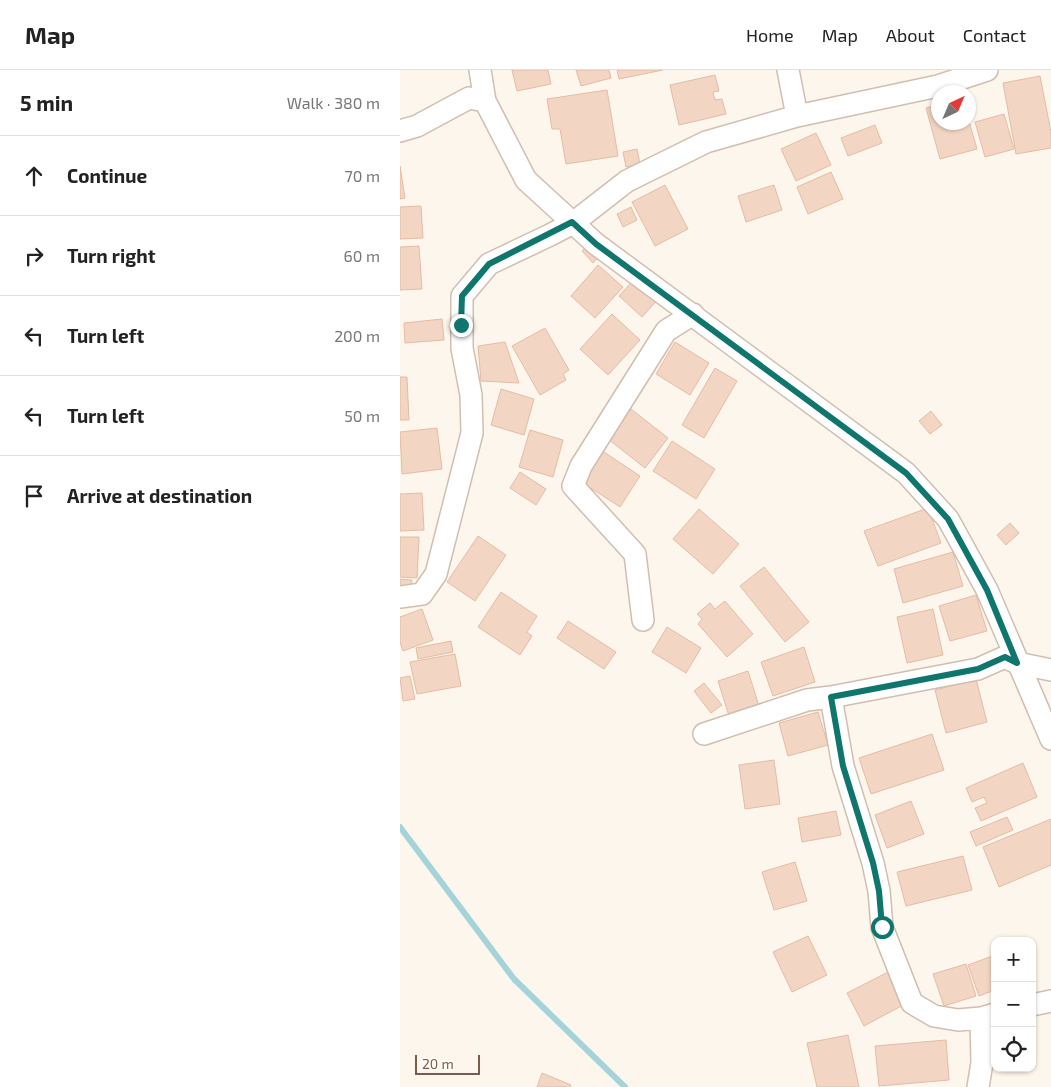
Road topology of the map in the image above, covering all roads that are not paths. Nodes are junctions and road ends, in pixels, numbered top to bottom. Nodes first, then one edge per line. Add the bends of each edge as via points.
1 (480, 70) edge
2 (788, 70) edge
3 (987, 70) edge
4 (486, 101) junction
5 (797, 116) junction
6 (400, 131) edge
7 (572, 222) junction
8 (693, 314) junction
9 (400, 597) edge
10 (643, 620) dead end
11 (1017, 663) junction
12 (1051, 670) edge
13 (831, 697) junction
14 (704, 734) dead end
15 (1051, 739) edge
16 (1051, 1001) edge
17 (1036, 1005) edge
18 (988, 1016) edge
19 (978, 1087) edge

1 - 4 street
2 - 5 street
3 - 5 street via 938,86
4 - 6 street via 469,98 418,126
4 - 7 street via 526,180
5 - 7 street via 706,142 627,181
7 - 8 street via 596,244
7 - 9 street via 489,264 462,296 462,348 471,395 472,433 436,574 422,594
8 - 10 street via 666,331 581,466 573,486 635,554
8 - 11 street via 906,473 948,519 987,590
11 - 12 street
11 - 13 street via 1005,657 978,669
11 - 15 street
13 - 14 street via 808,700
13 - 18 street via 843,766 873,863 882,927 912,1003 934,1016 958,1020
16 - 17 street
18 - 19 street

